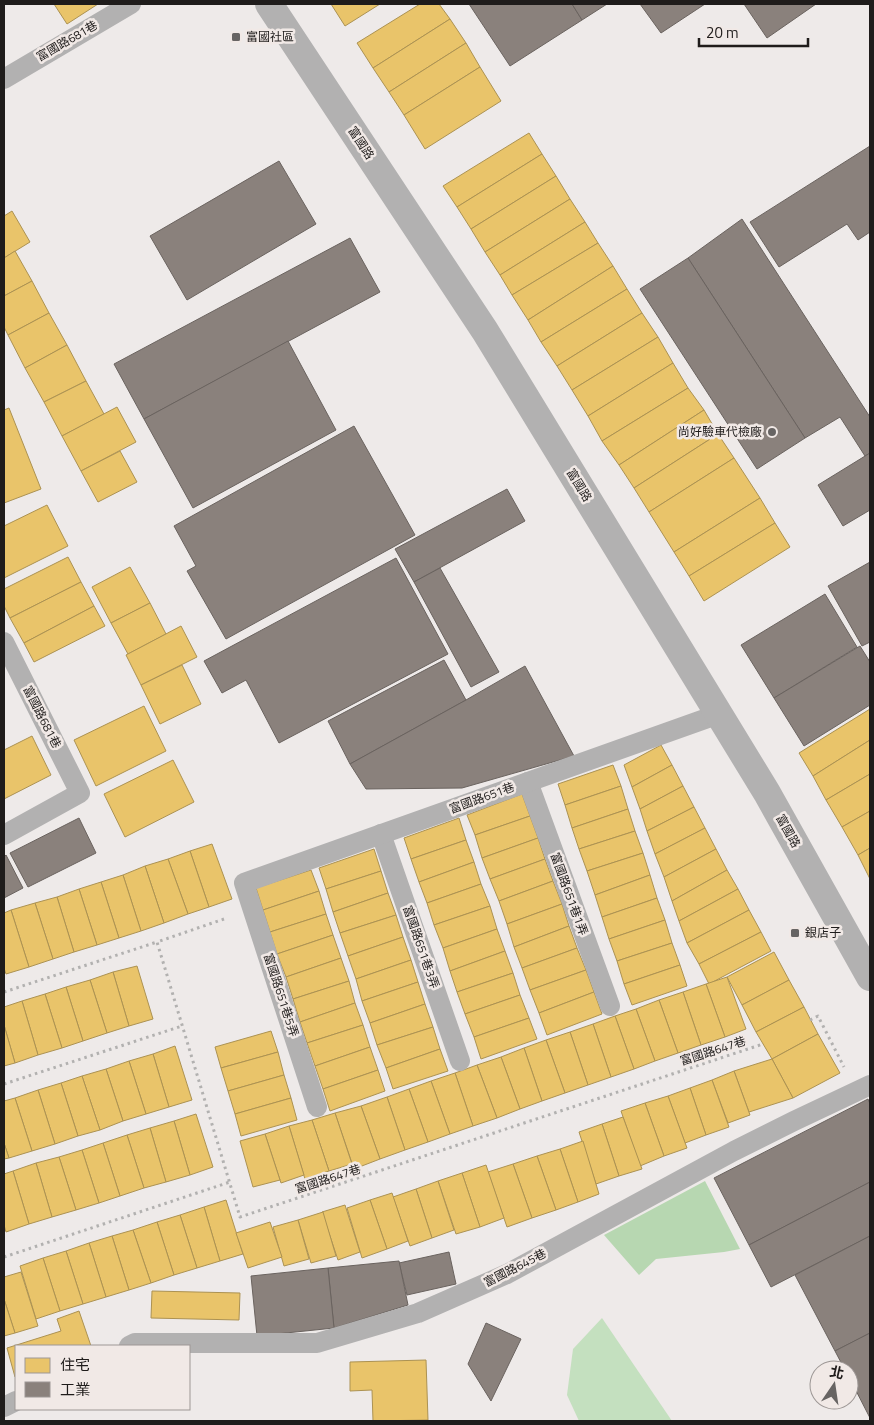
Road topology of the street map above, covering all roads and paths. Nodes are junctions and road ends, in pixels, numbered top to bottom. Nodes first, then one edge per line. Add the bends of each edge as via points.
1 (131, 4) edge
2 (269, 4) edge
3 (4, 78) edge
4 (4, 642) edge
5 (719, 714) junction
6 (528, 782) junction
7 (381, 834) junction
8 (4, 835) edge
9 (244, 883) joint
10 (224, 919) dead end
11 (156, 942) junction
12 (870, 977) edge
13 (4, 992) edge
14 (610, 1006) dead end
15 (810, 1020) dead end
16 (182, 1026) junction
17 (763, 1044) dead end
18 (460, 1060) dead end
19 (4, 1084) edge
20 (863, 1089) edge
21 (317, 1107) dead end
22 (230, 1182) junction
23 (4, 1257) edge
24 (131, 1345) edge

1 - 3 lane, 富國路681巷
2 - 5 street, 富國路 via 485,331
4 - 8 lane, 富國路681巷 via 80,793
5 - 6 lane, 富國路651巷
5 - 12 street, 富國路
6 - 7 lane, 富國路651巷
6 - 14 lane, 富國路651巷1弄
7 - 9 lane, 富國路651巷
7 - 18 lane, 富國路651巷3弄
9 - 21 lane, 富國路651巷5弄
10 - 11 path
11 - 13 path
11 - 16 path, 富國路647巷
15 - 20 path via 818,1016
16 - 19 path
16 - 22 path, 富國路647巷
17 - 22 path, 富國路647巷 via 240,1217
20 - 24 lane, 富國路645巷 via 734,1151 507,1274 418,1313 317,1343
22 - 23 path

